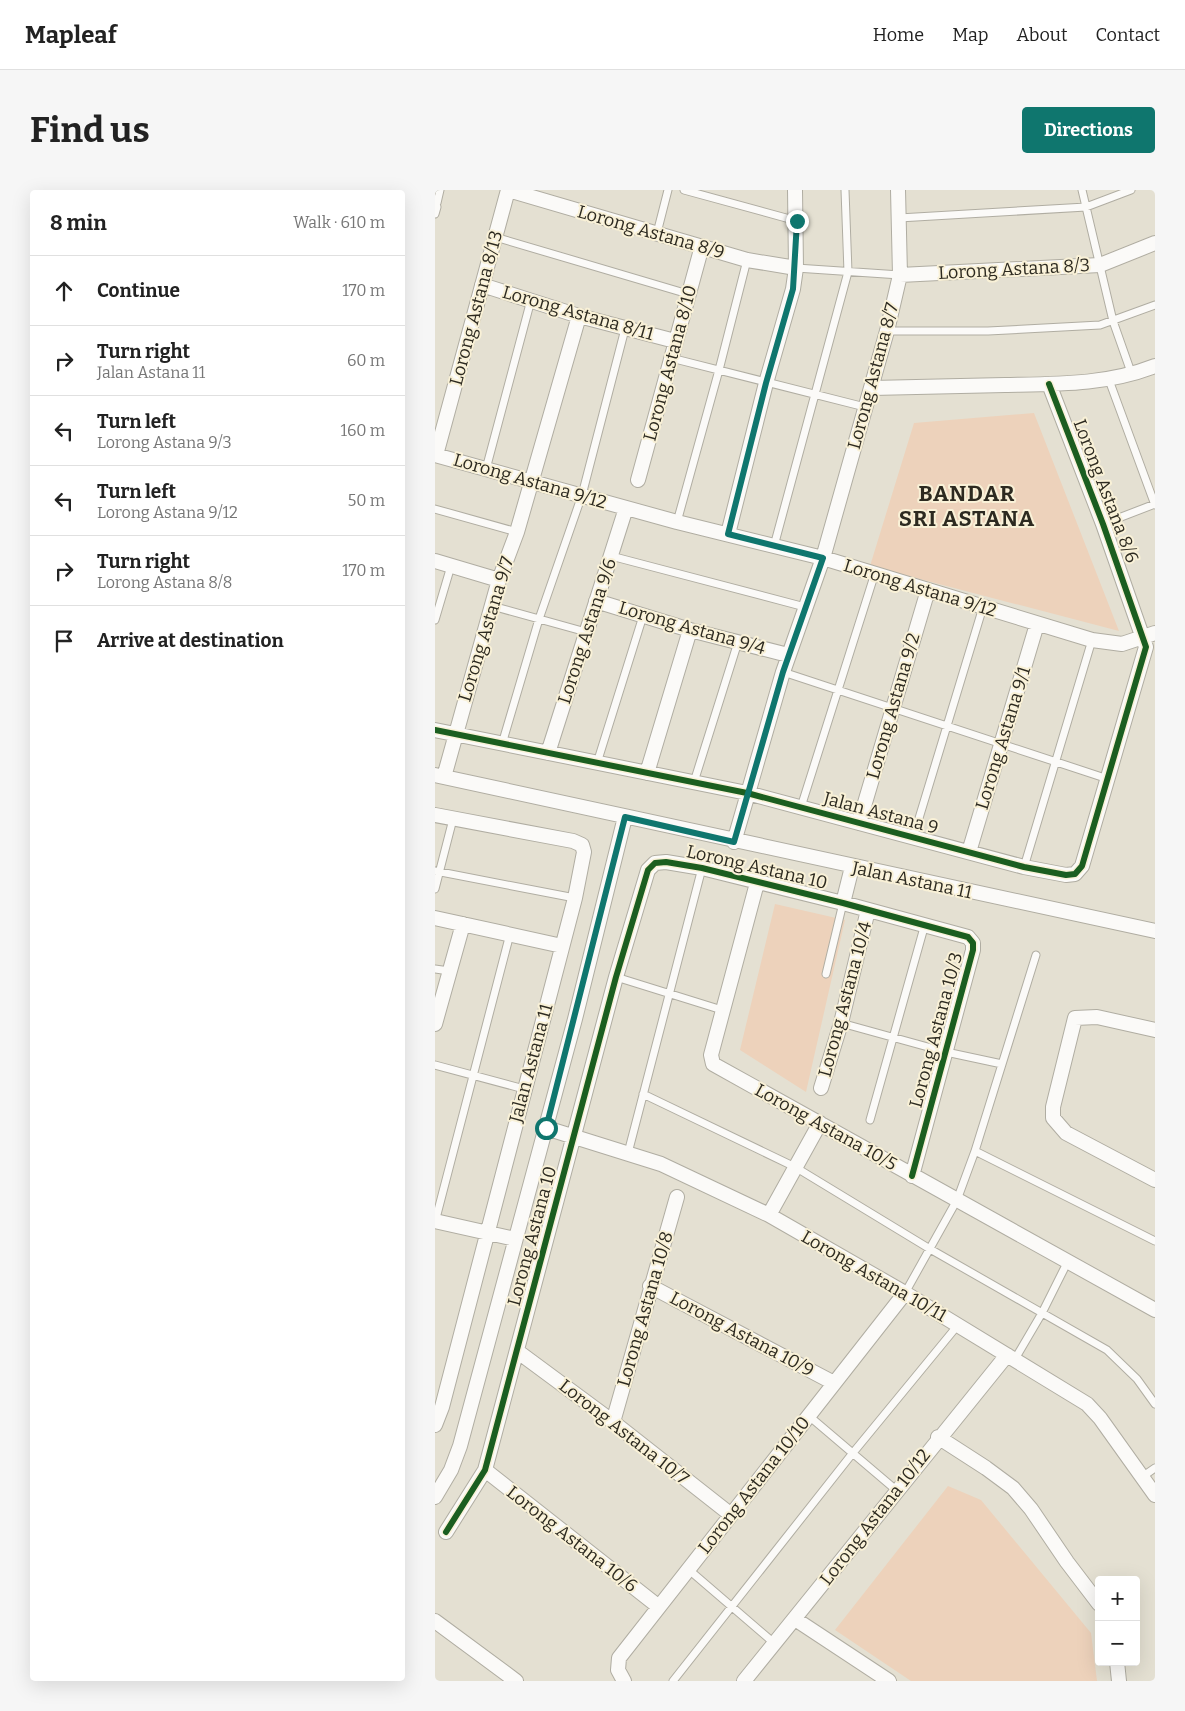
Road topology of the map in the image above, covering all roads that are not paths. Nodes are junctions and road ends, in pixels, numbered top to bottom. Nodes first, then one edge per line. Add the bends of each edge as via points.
1 (440, 190) edge
2 (508, 190) edge
3 (668, 190) edge
4 (684, 190) edge
5 (795, 190) edge
6 (845, 190) edge
7 (898, 190) edge
8 (1082, 190) edge
9 (1131, 190) edge
10 (436, 201) edge
11 (1086, 207) junction
12 (435, 214) edge
13 (899, 218) junction
14 (797, 221) junction
15 (657, 233) junction
16 (495, 237) junction
17 (1155, 243) edge
18 (702, 246) junction
19 (747, 260) junction
20 (1100, 265) junction
21 (796, 268) junction
22 (848, 272) junction
23 (900, 275) junction
24 (481, 285) junction
25 (688, 294) junction
26 (531, 300) junction
27 (1155, 305) edge
28 (579, 316) junction
29 (1113, 321) junction
30 (625, 329) junction
31 (887, 332) junction
32 (675, 341) junction
33 (671, 358) junction
34 (1155, 366) edge
35 (719, 370) junction
36 (1132, 376) junction
37 (1109, 380) junction
38 (766, 383) junction
39 (1049, 384) junction
40 (872, 388) junction
41 (815, 395) junction
42 (865, 408) junction
43 (435, 455) edge
44 (486, 469) junction
45 (638, 480) dead end
46 (531, 482) junction
47 (582, 495) junction
48 (1155, 504) edge
49 (626, 508) junction
50 (435, 510) edge
51 (677, 522) junction
52 (1103, 524) junction
53 (517, 532) junction
54 (728, 534) junction
55 (774, 546) junction
56 (611, 556) junction
57 (823, 558) junction
58 (435, 561) edge
59 (451, 566) junction
60 (875, 573) junction
61 (499, 580) junction
62 (928, 590) junction
63 (596, 601) junction
64 (492, 606) junction
65 (805, 607) junction
66 (983, 607) junction
67 (643, 616) junction
68 (539, 619) junction
69 (435, 620) edge
70 (1037, 624) junction
71 (690, 630) junction
72 (587, 632) junction
73 (1150, 635) edge
74 (1092, 640) junction
75 (738, 642) junction
76 (788, 655) junction
77 (783, 672) junction
78 (837, 689) junction
79 (892, 707) junction
80 (948, 724) junction
81 (435, 730) edge
82 (455, 734) junction
83 (502, 744) junction
84 (1001, 744) junction
85 (548, 754) junction
86 (597, 763) junction
87 (1057, 763) junction
88 (647, 773) junction
89 (440, 776) edge
90 (1108, 779) junction
91 (694, 782) junction
92 (747, 793) junction
93 (801, 808) junction
94 (435, 815) edge
95 (625, 817) junction
96 (453, 819) junction
97 (859, 823) junction
98 (913, 838) junction
99 (734, 842) junction
100 (969, 852) junction
101 (852, 867) junction
102 (1024, 867) junction
103 (702, 868) junction
104 (437, 871) edge
105 (757, 883) junction
106 (435, 889) edge
107 (575, 898) junction
108 (843, 903) junction
109 (868, 910) junction
110 (435, 918) edge
111 (463, 924) junction
112 (925, 924) junction
113 (1155, 932) edge
114 (510, 934) junction
115 (562, 946) junction
116 (1036, 955) dead end
117 (435, 968) edge
118 (449, 971) junction
119 (826, 974) dead end
120 (616, 977) junction
121 (669, 994) junction
122 (722, 1010) junction
123 (435, 1021) edge
124 (841, 1023) junction
125 (1155, 1030) edge
126 (893, 1038) junction
127 (946, 1052) junction
128 (1002, 1064) junction
129 (435, 1066) edge
130 (474, 1074) junction
131 (821, 1088) dead end
132 (524, 1089) junction
133 (643, 1094) junction
134 (870, 1120) dead end
135 (820, 1123) junction
136 (546, 1128) junction
137 (573, 1136) junction
138 (975, 1152) junction
139 (628, 1153) junction
140 (795, 1167) junction
141 (912, 1176) junction
142 (1155, 1180) edge
143 (677, 1197) dead end
144 (957, 1200) junction
145 (769, 1215) junction
146 (435, 1222) edge
147 (488, 1233) junction
148 (515, 1239) junction
149 (1155, 1241) edge
150 (930, 1249) junction
151 (1068, 1261) junction
152 (651, 1286) junction
153 (905, 1292) junction
154 (1154, 1306) edge
155 (1042, 1313) junction
156 (958, 1325) junction
157 (517, 1351) junction
158 (1011, 1357) junction
159 (834, 1383) junction
160 (1155, 1404) edge
161 (809, 1416) junction
162 (613, 1422) junction
163 (435, 1424) edge
164 (939, 1437) junction
165 (852, 1454) junction
166 (1155, 1468) edge
167 (485, 1470) junction
168 (1142, 1477) junction
169 (896, 1490) junction
170 (1155, 1495) edge
171 (435, 1497) edge
172 (730, 1514) junction
173 (446, 1532) dead end
174 (688, 1568) junction
175 (1095, 1599) edge
176 (730, 1606) junction
177 (659, 1607) junction
178 (795, 1619) junction
179 (435, 1621) edge
180 (774, 1643) junction
181 (1117, 1666) edge
182 (516, 1681) edge
183 (624, 1681) edge
184 (673, 1681) edge
185 (745, 1681) edge
186 (889, 1681) edge
187 (1119, 1681) edge

1 - 10 lane
2 - 15 street, Lorong Astana 8/9
2 - 16 street, Lorong Astana 8/13
3 - 15 lane
4 - 14 lane
5 - 14 street
6 - 22 lane
7 - 13 street, Lorong Astana 8/7
8 - 11 lane
9 - 11 lane
10 - 12 lane
11 - 13 lane
11 - 20 lane
13 - 23 street, Lorong Astana 8/7
14 - 21 street
15 - 18 street, Lorong Astana 8/9
16 - 24 street, Lorong Astana 8/13
16 - 25 lane
17 - 20 street, Lorong Astana 8/3
18 - 19 street, Lorong Astana 8/9
18 - 25 street, Lorong Astana 8/10
19 - 21 street, Lorong Astana 8/9
19 - 35 lane
20 - 23 street, Lorong Astana 8/3
20 - 29 lane
21 - 22 lane
21 - 38 street
22 - 23 lane
22 - 41 lane
23 - 31 street, Lorong Astana 8/7
24 - 26 street, Lorong Astana 8/11
24 - 43 street, Lorong Astana 8/13
25 - 32 street, Lorong Astana 8/10
26 - 28 street, Lorong Astana 8/11
26 - 44 lane
27 - 29 lane
28 - 30 street, Lorong Astana 8/11
28 - 46 street, Lorong Astana 9/7
29 - 31 lane via 989,331
29 - 36 lane
30 - 32 street, Lorong Astana 8/11
30 - 47 lane
31 - 40 street, Lorong Astana 8/7
32 - 33 street, Lorong Astana 8/10
33 - 35 lane
33 - 45 street, Lorong Astana 8/10
34 - 36 street
35 - 38 lane
35 - 51 lane
36 - 37 street
37 - 39 street
37 - 48 lane
38 - 41 lane
38 - 54 street
39 - 40 street
39 - 52 street, Lorong Astana 8/6
40 - 42 street, Lorong Astana 8/7
41 - 42 lane
41 - 55 lane
42 - 57 street, Lorong Astana 8/7
43 - 44 street, Lorong Astana 9/12
44 - 46 street, Lorong Astana 9/12
46 - 47 street, Lorong Astana 9/12
46 - 53 street, Lorong Astana 9/7
47 - 49 street, Lorong Astana 9/12
47 - 68 lane
48 - 52 lane
49 - 51 street, Lorong Astana 9/12
49 - 56 street, Lorong Astana 9/6
50 - 53 lane
51 - 54 street, Lorong Astana 9/12
52 - 73 street, Lorong Astana 8/6
53 - 61 street, Lorong Astana 9/7
54 - 55 street, Lorong Astana 9/12
55 - 57 street, Lorong Astana 9/12
56 - 63 street, Lorong Astana 9/6
56 - 65 lane
57 - 60 street, Lorong Astana 9/12
57 - 65 street, Lorong Astana 8/7
58 - 59 street
59 - 61 street
59 - 69 lane
60 - 62 street, Lorong Astana 9/12
60 - 78 lane
61 - 64 street, Lorong Astana 9/7
62 - 66 street, Lorong Astana 9/12
62 - 79 street, Lorong Astana 9/2
63 - 67 street, Lorong Astana 9/4
63 - 72 street, Lorong Astana 9/6
64 - 68 lane
64 - 82 street, Lorong Astana 9/7
65 - 76 street, Lorong Astana 8/7
66 - 70 street, Lorong Astana 9/12
66 - 80 lane
67 - 71 street, Lorong Astana 9/4
67 - 86 lane
68 - 72 lane
68 - 83 lane
70 - 74 street, Lorong Astana 9/12
70 - 84 street, Lorong Astana 9/1
71 - 75 street, Lorong Astana 9/4
71 - 88 street
72 - 85 street, Lorong Astana 9/6
73 - 74 street, Lorong Astana 9/12 via 1122,644
73 - 90 street, Jalan Astana 9
74 - 87 lane
75 - 76 street, Lorong Astana 9/4
75 - 91 lane
76 - 77 street, Lorong Astana 8/7
77 - 78 lane
77 - 92 street, Lorong Astana 8/7
78 - 79 lane
78 - 93 lane
79 - 80 lane
79 - 97 street, Lorong Astana 9/2
80 - 84 lane
80 - 98 lane
81 - 82 street, Jalan Astana 9
82 - 83 street, Jalan Astana 9
82 - 89 street, Lorong Astana 9/7
83 - 85 street, Jalan Astana 9
84 - 87 lane
84 - 100 street, Lorong Astana 9/1
85 - 86 street, Jalan Astana 9
86 - 88 street, Jalan Astana 9
87 - 90 lane
87 - 102 lane
88 - 91 street, Jalan Astana 9
89 - 95 street, Jalan Astana 11
90 - 102 street, Jalan Astana 9 via 1082,866 1075,874
91 - 92 street, Jalan Astana 9
92 - 93 street, Jalan Astana 9
92 - 99 street, Lorong Astana 8/7
93 - 97 street, Jalan Astana 9
94 - 96 street, Jalan Astana 11
95 - 99 street, Jalan Astana 11
95 - 136 street
96 - 104 lane
96 - 107 street, Jalan Astana 11 via 581,845 584,859
97 - 98 street, Jalan Astana 9
98 - 100 street, Jalan Astana 9
99 - 101 street, Jalan Astana 11
100 - 102 street, Jalan Astana 9
101 - 108 street
101 - 113 street, Jalan Astana 11
103 - 105 street, Lorong Astana 10
103 - 120 street, Lorong Astana 10 via 666,862 655,863 648,870
103 - 121 lane
104 - 106 lane
104 - 107 lane
105 - 108 street, Lorong Astana 10
105 - 122 street, Lorong Astana 10/5
107 - 115 street, Jalan Astana 11
108 - 109 street, Lorong Astana 10
108 - 119 lane
109 - 112 street, Lorong Astana 10
109 - 124 street, Lorong Astana 10/4
110 - 111 street
111 - 114 street
111 - 118 street
112 - 126 lane
112 - 127 street, Lorong Astana 10/3 via 968,937 973,943
114 - 115 street
114 - 130 lane
115 - 132 street, Jalan Astana 11
116 - 128 lane
117 - 118 lane
118 - 123 street
120 - 121 lane
120 - 137 street, Lorong Astana 10
121 - 122 lane
121 - 133 lane
122 - 135 street, Lorong Astana 10/5 via 711,1055 713,1064
124 - 126 lane
124 - 131 street, Lorong Astana 10/4
125 - 142 street via 1097,1017 1075,1018 1053,1118 1066,1133
126 - 127 lane
126 - 134 lane
127 - 128 lane
127 - 141 street, Lorong Astana 10/3
128 - 138 lane
129 - 130 lane
130 - 132 lane
130 - 146 lane
132 - 147 street, Jalan Astana 11
133 - 139 lane
133 - 140 lane
135 - 140 street
135 - 141 street, Lorong Astana 10/5
136 - 137 street, Lorong Astana 10/11
136 - 148 street
137 - 139 street, Lorong Astana 10/11
137 - 157 street, Lorong Astana 10
138 - 144 lane
138 - 149 lane
139 - 145 street, Lorong Astana 10/11 via 661,1164
140 - 145 street
140 - 150 lane
141 - 144 street, Lorong Astana 10/5
143 - 152 street, Lorong Astana 10/8
144 - 150 lane
144 - 151 street, Lorong Astana 10/5
145 - 153 street, Lorong Astana 10/11
146 - 147 street
147 - 148 street
147 - 163 street, Jalan Astana 11
148 - 171 street via 460,1446
150 - 153 lane
150 - 155 lane
151 - 154 street, Lorong Astana 10/5
151 - 155 lane
152 - 159 street, Lorong Astana 10/9
152 - 162 street, Lorong Astana 10/8
153 - 156 street, Lorong Astana 10/11
153 - 159 street, Lorong Astana 10/10
155 - 158 lane
155 - 160 lane via 1107,1350 1137,1379
156 - 158 street, Lorong Astana 10/11
156 - 165 lane
157 - 162 street, Lorong Astana 10/7
157 - 167 street, Lorong Astana 10
158 - 164 street, Lorong Astana 10/12
158 - 168 street, Lorong Astana 10/11 via 1087,1404
159 - 161 street, Lorong Astana 10/10
161 - 165 lane
161 - 172 street, Lorong Astana 10/10
162 - 172 street, Lorong Astana 10/7
164 - 169 street, Lorong Astana 10/12
164 - 175 street via 1013,1488
165 - 169 lane
165 - 176 lane
166 - 168 lane
167 - 173 street, Lorong Astana 10
167 - 177 street, Lorong Astana 10/6
168 - 170 street, Lorong Astana 10/11
169 - 178 street, Lorong Astana 10/12
172 - 174 street, Lorong Astana 10/10
174 - 176 lane
174 - 177 street, Lorong Astana 10/10
176 - 180 lane
176 - 184 lane
177 - 183 street, Lorong Astana 10/10 via 619,1658 618,1670
178 - 180 street, Lorong Astana 10/12
178 - 186 street
179 - 182 street
180 - 185 street, Lorong Astana 10/12
181 - 187 street

